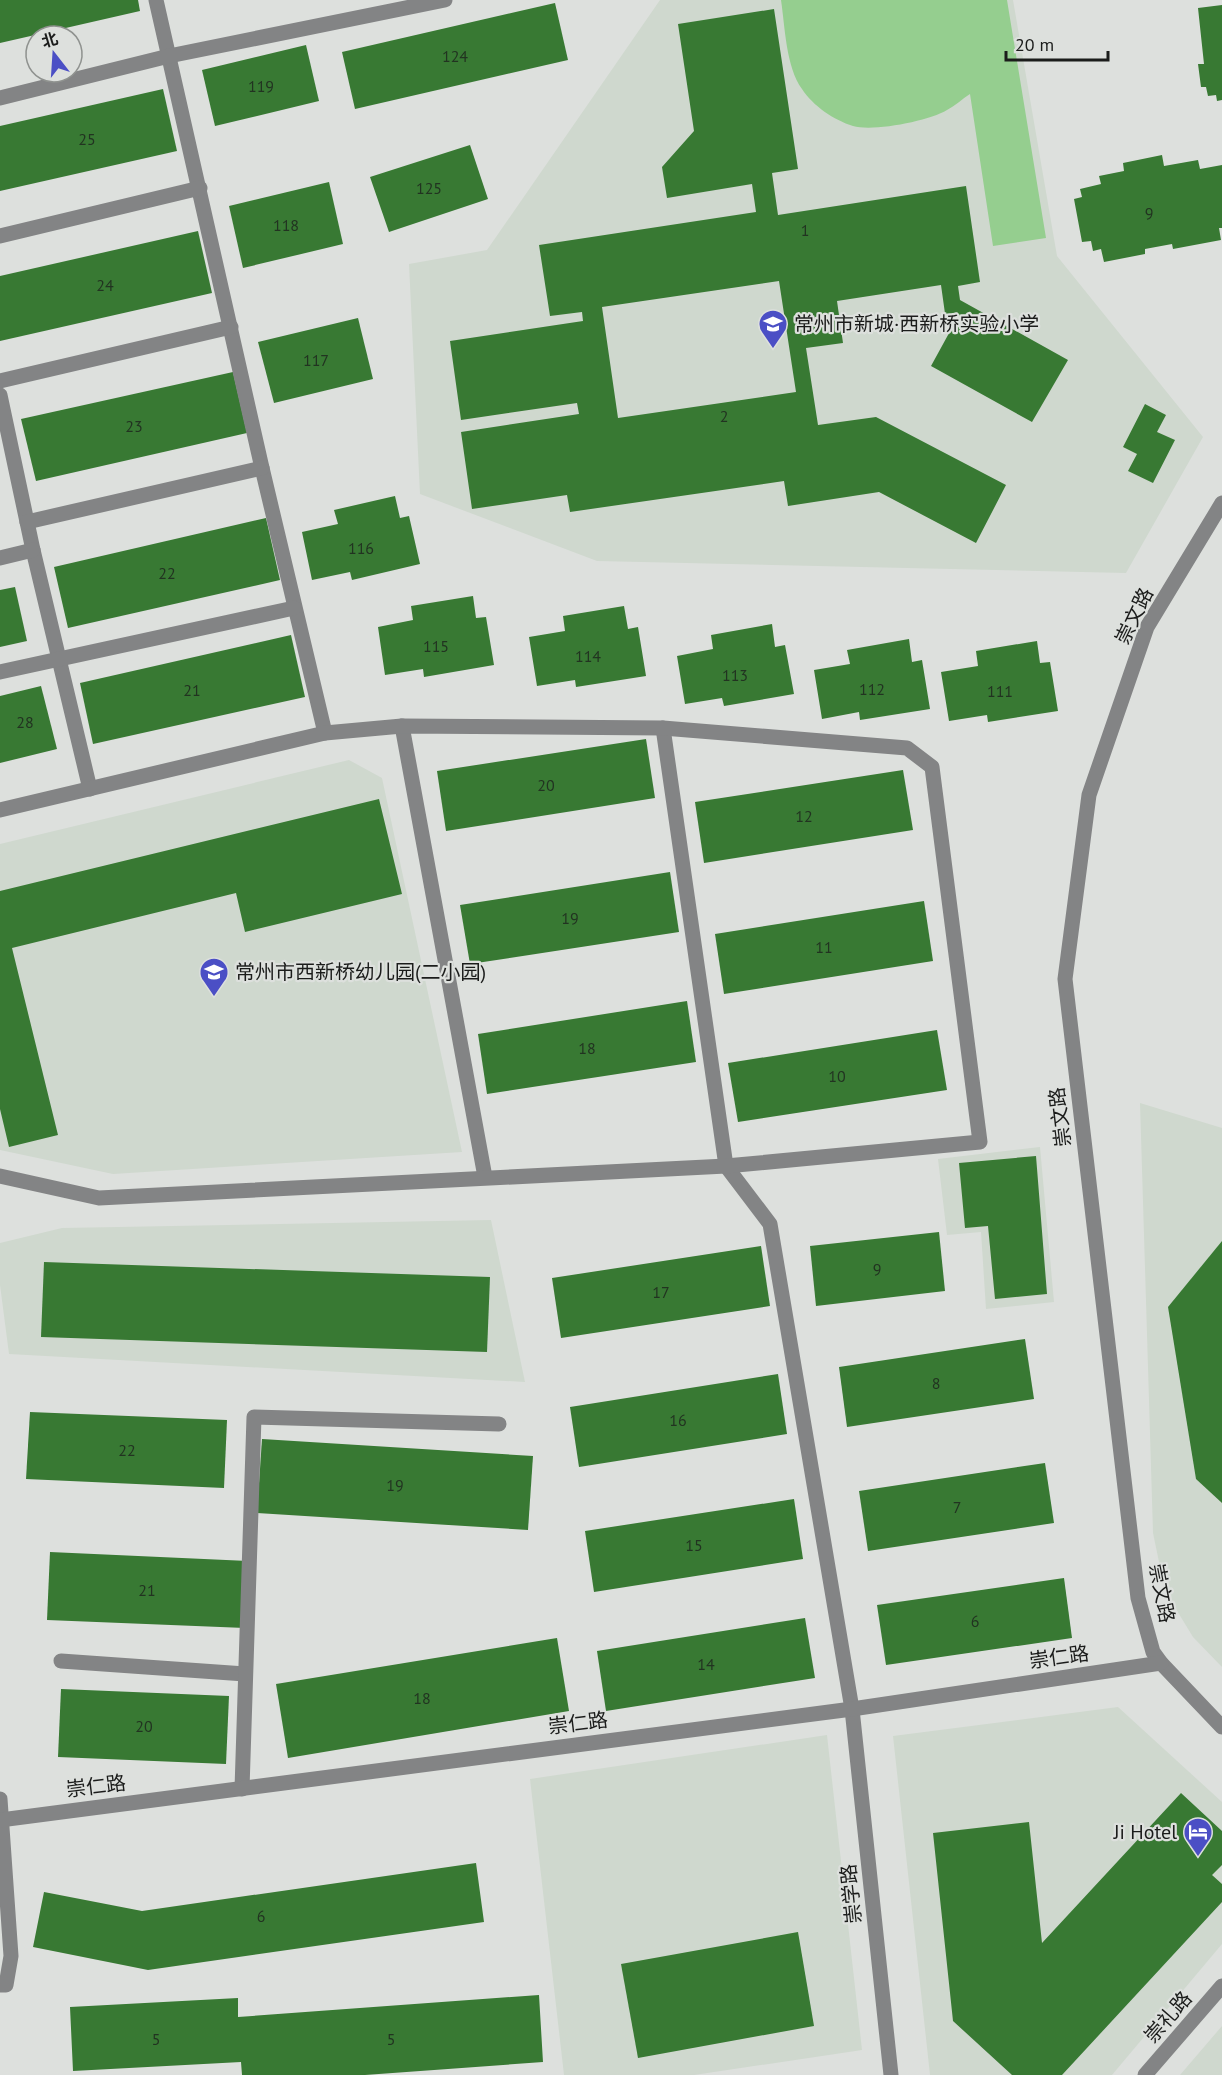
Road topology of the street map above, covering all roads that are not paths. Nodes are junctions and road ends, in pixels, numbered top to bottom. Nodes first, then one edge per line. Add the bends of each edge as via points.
1 (156, 0) edge
2 (445, 0) edge
3 (169, 56) junction
4 (0, 98) edge
5 (200, 188) junction
6 (0, 236) edge
7 (231, 327) junction
8 (0, 381) edge
9 (0, 395) edge
10 (6, 454) edge
11 (262, 468) junction
12 (1222, 503) edge
13 (27, 522) junction
14 (33, 550) junction
15 (0, 558) edge
16 (294, 608) junction
17 (58, 660) junction
18 (0, 672) edge
19 (402, 726) junction
20 (663, 728) junction
21 (325, 733) junction
22 (90, 789) junction
23 (0, 810) edge
24 (726, 1166) junction
25 (0, 1176) edge
26 (485, 1177) junction
27 (499, 1424) dead end
28 (61, 1661) dead end
29 (1161, 1663) junction
30 (245, 1674) junction
31 (852, 1709) junction
32 (1222, 1727) edge
33 (242, 1789) junction
34 (0, 1799) edge
35 (1, 1820) edge
36 (0, 1985) edge
37 (1222, 1986) edge
38 (891, 2075) edge
39 (1145, 2075) edge

1 - 3 street
2 - 3 street
3 - 4 street
3 - 5 street
5 - 6 street
5 - 7 street
7 - 8 street
7 - 11 street
9 - 10 street
10 - 13 street
11 - 13 street
11 - 16 street
12 - 29 street, 崇文路 via 1147,627 1089,795 1065,979 1138,1598 1153,1652
13 - 14 street
14 - 15 street
14 - 17 street
16 - 17 street
16 - 21 street
17 - 18 street
17 - 22 street
19 - 20 street
19 - 21 street
19 - 26 street
20 - 24 street
20 - 24 street via 907,748 932,767 980,1142
21 - 22 street
22 - 23 street
24 - 26 street
24 - 31 street, 崇学路 via 770,1224
25 - 26 street via 99,1198
27 - 30 street via 254,1417
28 - 30 street
29 - 31 street, 崇仁路
29 - 32 street, 崇文路
30 - 33 street
31 - 33 street, 崇仁路
31 - 38 street, 崇学路
33 - 35 street, 崇仁路
34 - 35 street
35 - 36 street via 11,1956 6,1985
37 - 39 street, 崇礼路

